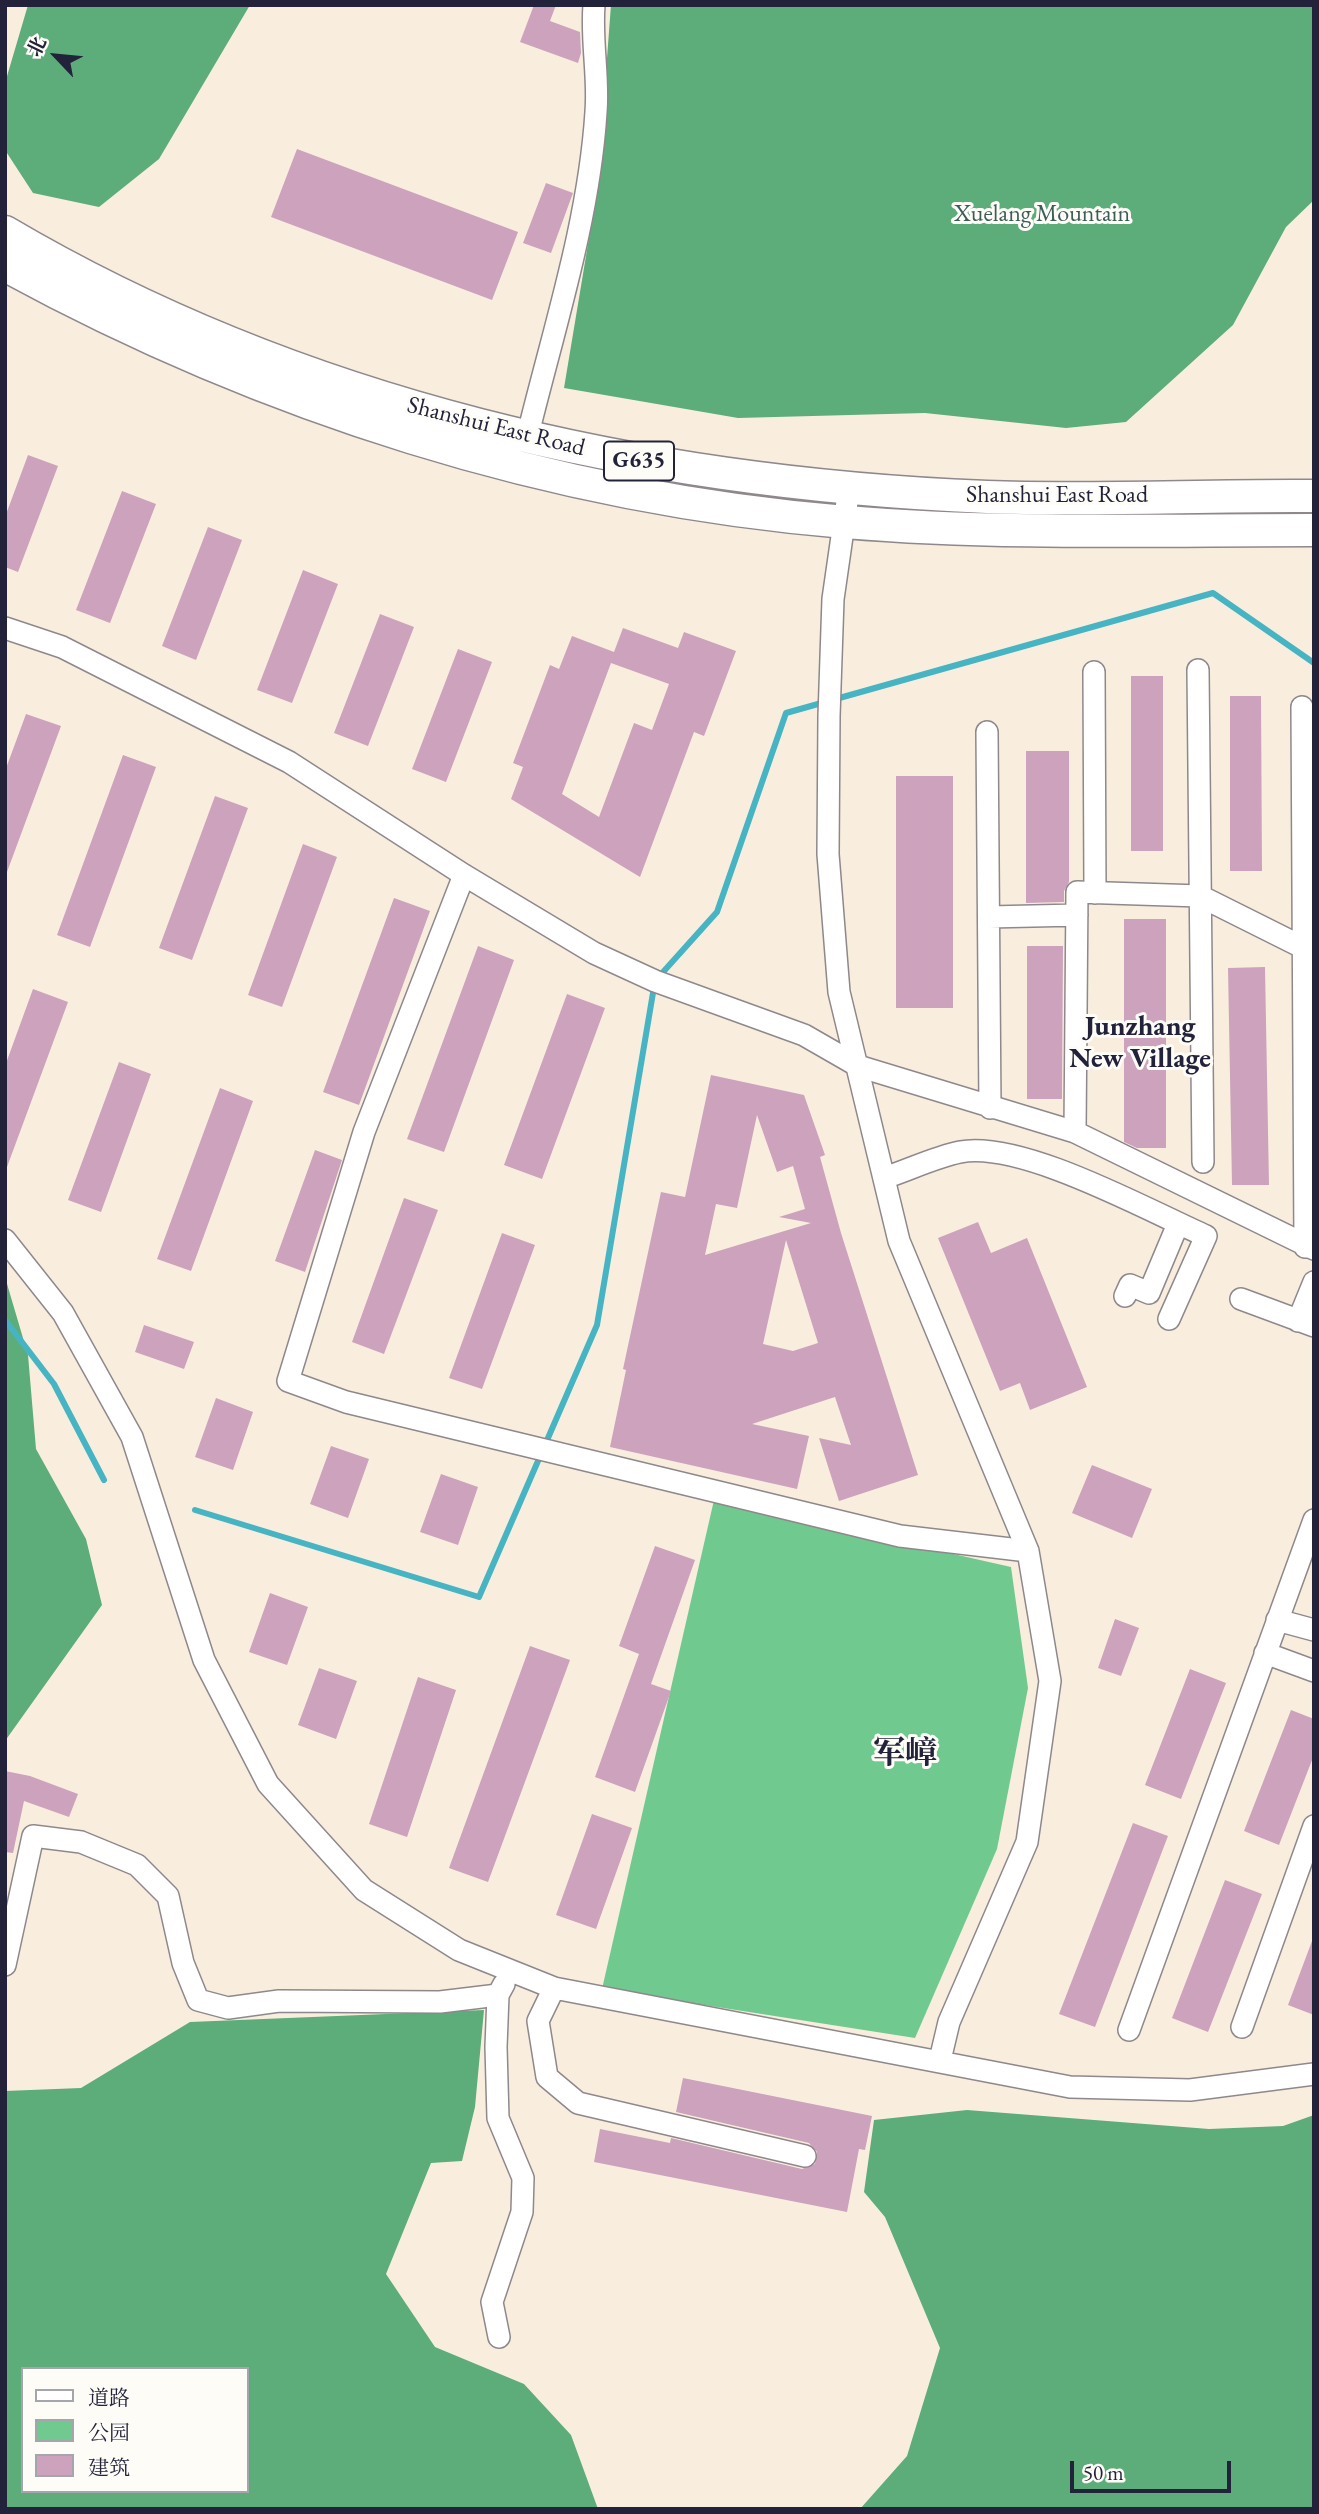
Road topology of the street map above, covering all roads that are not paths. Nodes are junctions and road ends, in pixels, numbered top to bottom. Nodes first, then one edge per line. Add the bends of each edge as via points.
1 (594, 5) edge
2 (5, 232) edge
3 (5, 265) edge
4 (527, 438) junction
5 (849, 488) junction
6 (1314, 496) edge
7 (844, 522) junction
8 (1314, 530) edge
9 (5, 628) edge
10 (1198, 670) dead end
11 (1094, 672) dead end
12 (1301, 707) dead end
13 (987, 732) dead end
14 (464, 875) junction
15 (1095, 893) junction
16 (1200, 896) junction
17 (1077, 915) junction
18 (989, 917) junction
19 (1309, 950) edge
20 (858, 1066) junction
21 (990, 1108) junction
22 (1075, 1132) junction
23 (1203, 1162) dead end
24 (884, 1178) junction
25 (1178, 1224) junction
26 (5, 1240) edge
27 (1310, 1248) edge
28 (1314, 1282) edge
29 (1125, 1296) dead end
30 (1241, 1300) dead end
31 (1169, 1319) dead end
32 (1306, 1323) edge
33 (1314, 1520) edge
34 (1028, 1551) junction
35 (1277, 1620) junction
36 (1314, 1630) edge
37 (1265, 1653) junction
38 (1314, 1671) edge
39 (1314, 1826) edge
40 (5, 1965) edge
41 (510, 1970) junction
42 (554, 1988) junction
43 (498, 1995) junction
44 (1242, 2027) dead end
45 (1129, 2029) dead end
46 (940, 2060) junction
47 (1314, 2074) edge
48 (805, 2156) dead end
49 (499, 2337) dead end

1 - 4 street via 597,110 587,188
2 - 4 highway, Shanshui East Road / G635 via 110,288 237,345 420,409
3 - 7 highway, Shanshui East Road / G635 via 180,352 377,428 565,480 725,508
4 - 5 highway, Shanshui East Road / G635 via 708,472
5 - 6 highway, Shanshui East Road / G635 via 990,497
5 - 7 street
7 - 8 highway, Shanshui East Road / G635 via 986,529
7 - 20 street via 833,599 828,854 839,992
9 - 14 street via 62,648 289,762
10 - 16 street
11 - 15 street
12 - 19 street
13 - 18 street
14 - 20 street via 594,953 655,981 804,1035
14 - 34 street via 364,1132 288,1381 346,1402 900,1536
15 - 16 street
15 - 17 street via 1077,892
16 - 19 street
16 - 23 street
17 - 18 street
17 - 22 street
18 - 21 street
19 - 27 street
20 - 21 street
20 - 24 street
21 - 22 street
22 - 27 street
24 - 25 street via 960,1152 1011,1153
24 - 34 street via 898,1241
25 - 29 street via 1149,1293 1130,1285
25 - 31 street via 1206,1237
26 - 41 street via 63,1313 132,1437 204,1660 268,1784 364,1890 459,1950
28 - 32 street
30 - 32 street
33 - 35 street
34 - 46 street via 1050,1681 1027,1842 949,2022
35 - 36 street
35 - 37 street
37 - 38 street
37 - 45 street
39 - 44 street
40 - 43 street via 33,1836 81,1842 137,1865 169,1896 183,1963 198,2000 228,2008 279,2000 440,2002
41 - 42 street
41 - 43 street
42 - 46 street
42 - 48 street via 538,2021 547,2077 578,2104
43 - 49 street via 498,2118 523,2178 522,2212 492,2302
46 - 47 street via 1070,2087 1190,2090

